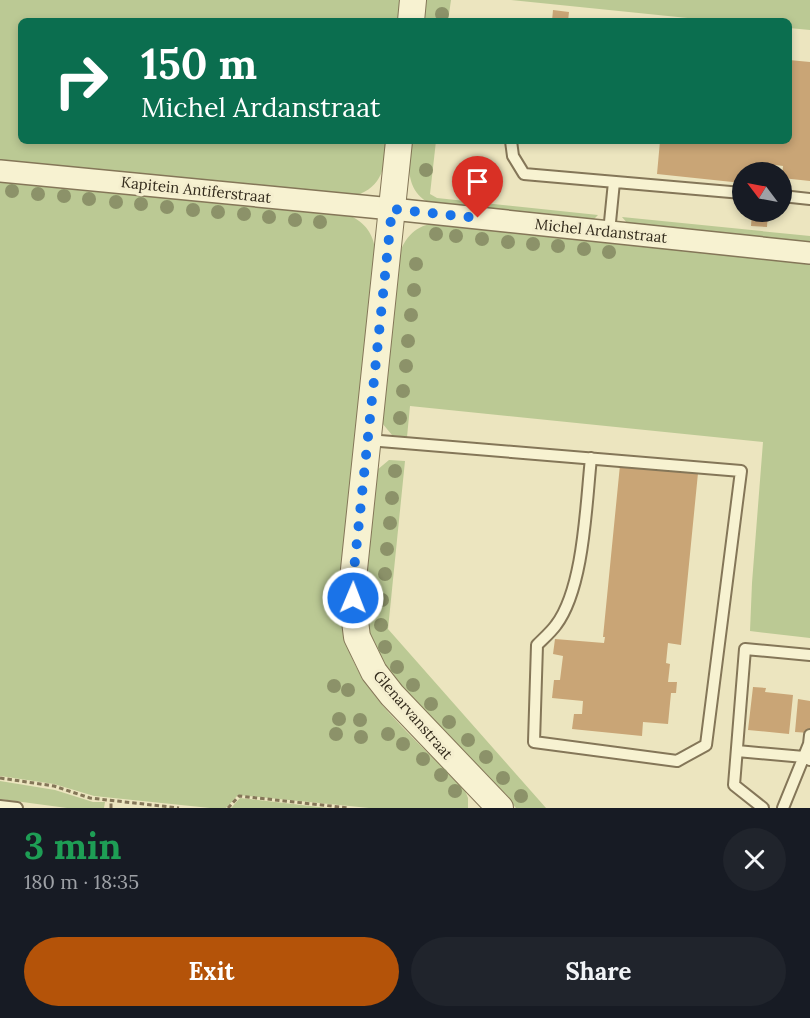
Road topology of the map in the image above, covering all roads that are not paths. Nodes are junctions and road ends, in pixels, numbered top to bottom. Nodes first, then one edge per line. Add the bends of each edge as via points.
1 (413, 0) edge
2 (411, 18) edge
3 (399, 144) edge
4 (511, 144) edge
5 (0, 171) edge
6 (614, 182) junction
7 (732, 192) edge
8 (792, 197) edge
9 (810, 199) edge
10 (392, 209) junction
11 (609, 232) junction
12 (810, 253) edge
13 (368, 440) junction
14 (591, 458) junction
15 (810, 656) edge
16 (810, 735) edge
17 (737, 751) junction
18 (807, 758) edge
19 (0, 806) edge
20 (17, 808) edge
21 (500, 808) edge
22 (763, 808) edge
23 (783, 808) edge

1 - 2 street
3 - 10 street, Glenarvanstraat
4 - 6 lane via 513,156 524,174
5 - 10 street, Kapitein Antiferstraat
6 - 7 lane
6 - 11 lane
8 - 9 lane
10 - 11 street, Michel Ardanstraat
10 - 13 street, Glenarvanstraat
11 - 12 street, Michel Ardanstraat
13 - 14 lane
13 - 21 street, Glenarvanstraat via 353,579 357,637 374,672 392,695
14 - 14 lane via 741,471 706,745 677,761 534,742 537,645 557,624 572,592
15 - 17 lane via 745,650
16 - 18 lane
17 - 18 lane
17 - 22 lane via 734,785
18 - 23 lane
19 - 20 lane

